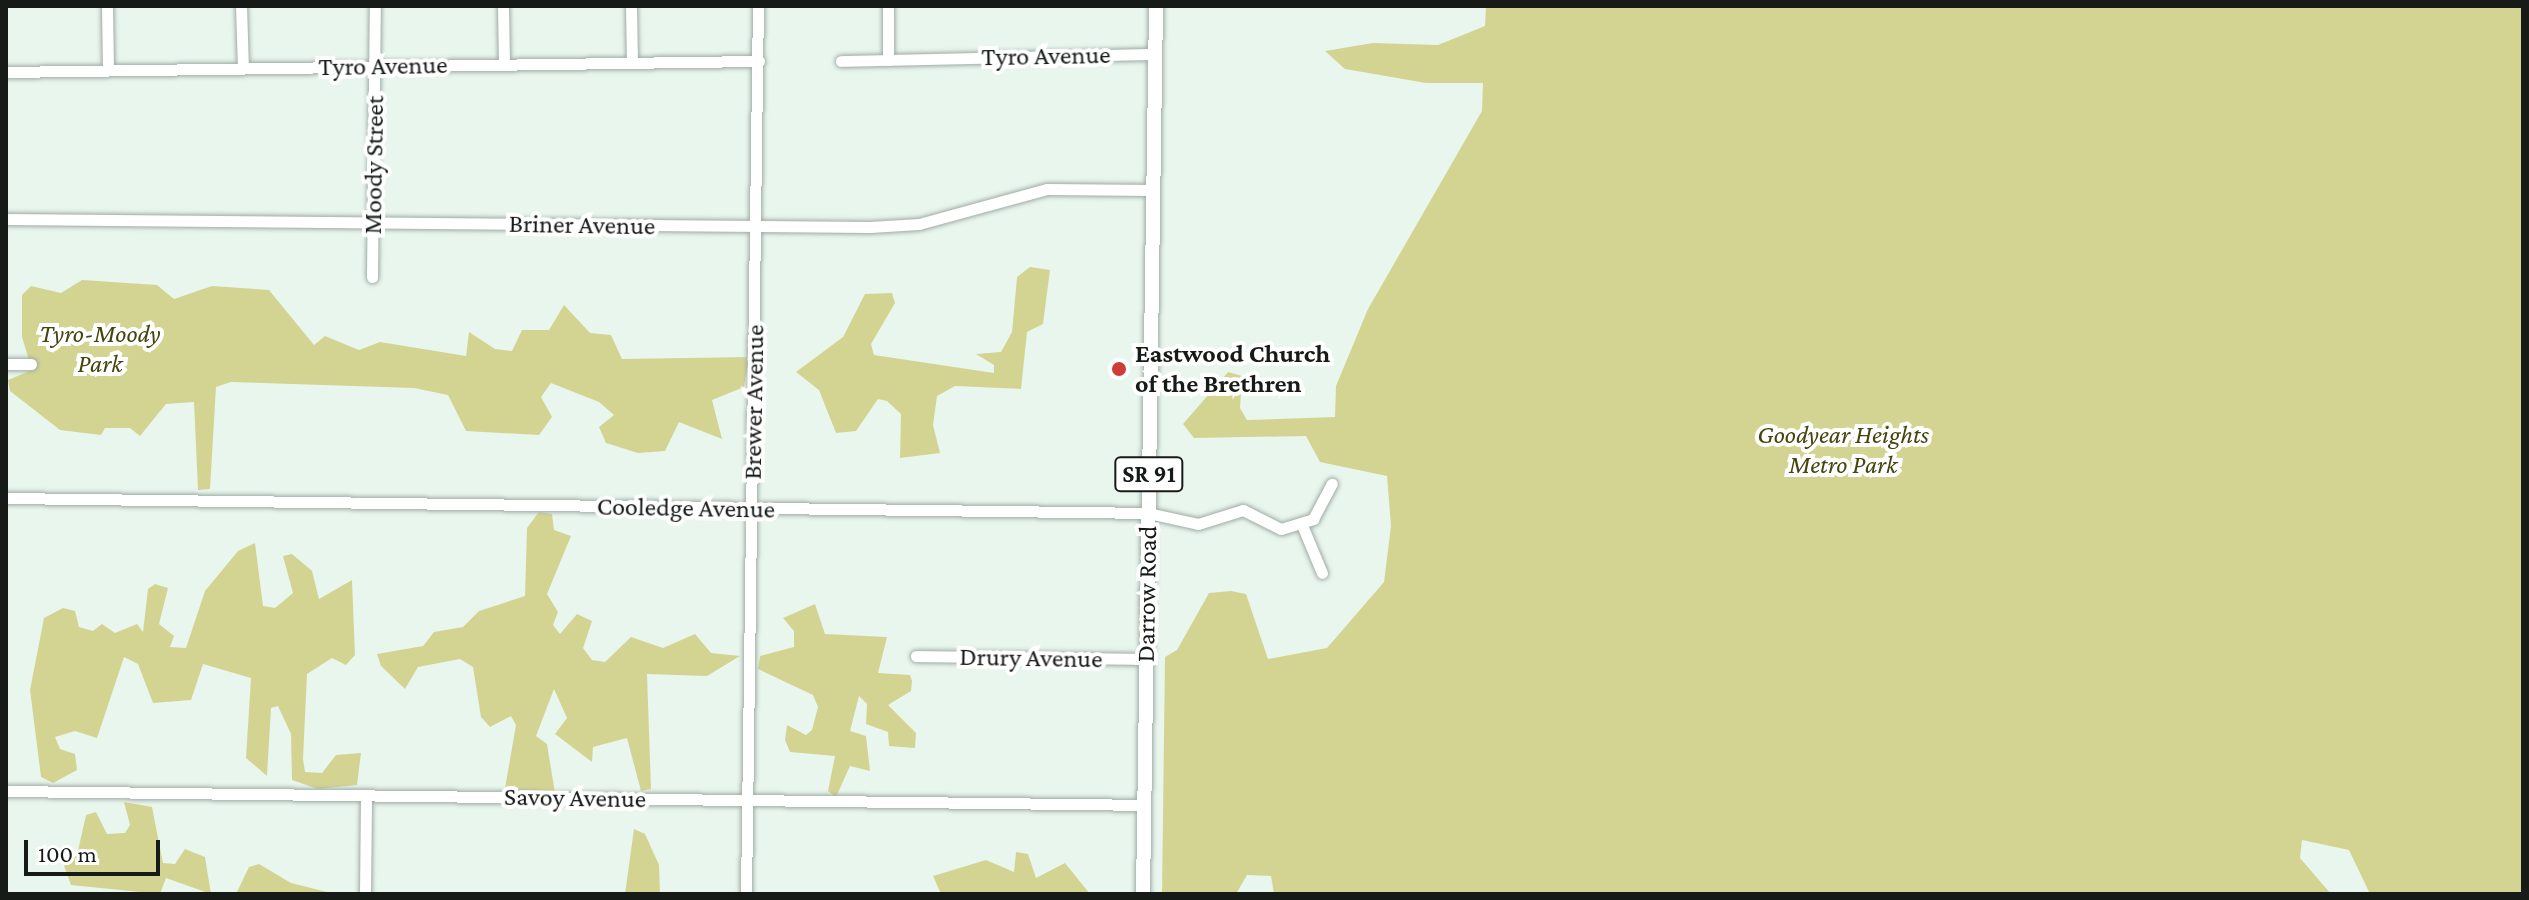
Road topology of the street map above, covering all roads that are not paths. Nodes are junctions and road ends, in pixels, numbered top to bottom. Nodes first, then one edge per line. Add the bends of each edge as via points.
1 (107, 6) edge
2 (241, 6) edge
3 (375, 6) edge
4 (503, 6) edge
5 (631, 6) edge
6 (758, 6) edge
7 (888, 6) edge
8 (1156, 6) edge
9 (1156, 54) junction
10 (888, 60) junction
11 (759, 61) junction
12 (841, 61) dead end
13 (632, 62) junction
14 (504, 64) junction
15 (375, 66) junction
16 (243, 68) junction
17 (108, 70) junction
18 (6, 72) edge
19 (1153, 190) junction
20 (6, 219) edge
21 (374, 222) junction
22 (757, 227) junction
23 (372, 277) dead end
24 (6, 364) edge
25 (31, 364) dead end
26 (1332, 484) dead end
27 (6, 498) edge
28 (753, 510) junction
29 (1148, 513) junction
30 (1302, 525) junction
31 (1322, 573) dead end
32 (916, 656) dead end
33 (1146, 659) junction
34 (6, 791) edge
35 (366, 795) junction
36 (749, 801) junction
37 (1145, 805) junction
38 (365, 894) edge
39 (746, 894) edge
40 (1143, 894) edge

1 - 17 street
2 - 16 street
3 - 15 street, Moody Street
4 - 14 street
5 - 13 street
6 - 11 street, Brewer Avenue
7 - 10 street
8 - 9 main road, Darrow Road / SR 91
9 - 10 street, Tyro Avenue
9 - 19 main road, Darrow Road / SR 91
10 - 12 street, Tyro Avenue
11 - 13 street, Tyro Avenue
11 - 22 street, Brewer Avenue
13 - 14 street, Tyro Avenue
14 - 15 street, Tyro Avenue
15 - 16 street, Tyro Avenue
15 - 21 street, Moody Street
16 - 17 street, Tyro Avenue
17 - 18 street, Tyro Avenue
19 - 22 street, Briner Avenue via 1018,193 905,226
19 - 29 main road, Darrow Road / SR 91
20 - 21 street, Briner Avenue
21 - 22 street, Briner Avenue
21 - 23 street, Moody Street
22 - 28 street, Brewer Avenue
24 - 25 street
26 - 30 street via 1320,512
27 - 28 street, Cooledge Avenue
28 - 29 street, Cooledge Avenue
28 - 36 street, Brewer Avenue
29 - 30 street, Cooledge Avenue via 1212,524 1243,510 1273,527
29 - 33 main road, Darrow Road / SR 91
30 - 31 street
32 - 33 street, Drury Avenue
33 - 37 main road, Darrow Road / SR 91
34 - 35 street, Savoy Avenue
35 - 36 street, Savoy Avenue
35 - 38 street
36 - 37 street, Savoy Avenue
36 - 39 street, Brewer Avenue
37 - 40 main road, Darrow Road / SR 91

